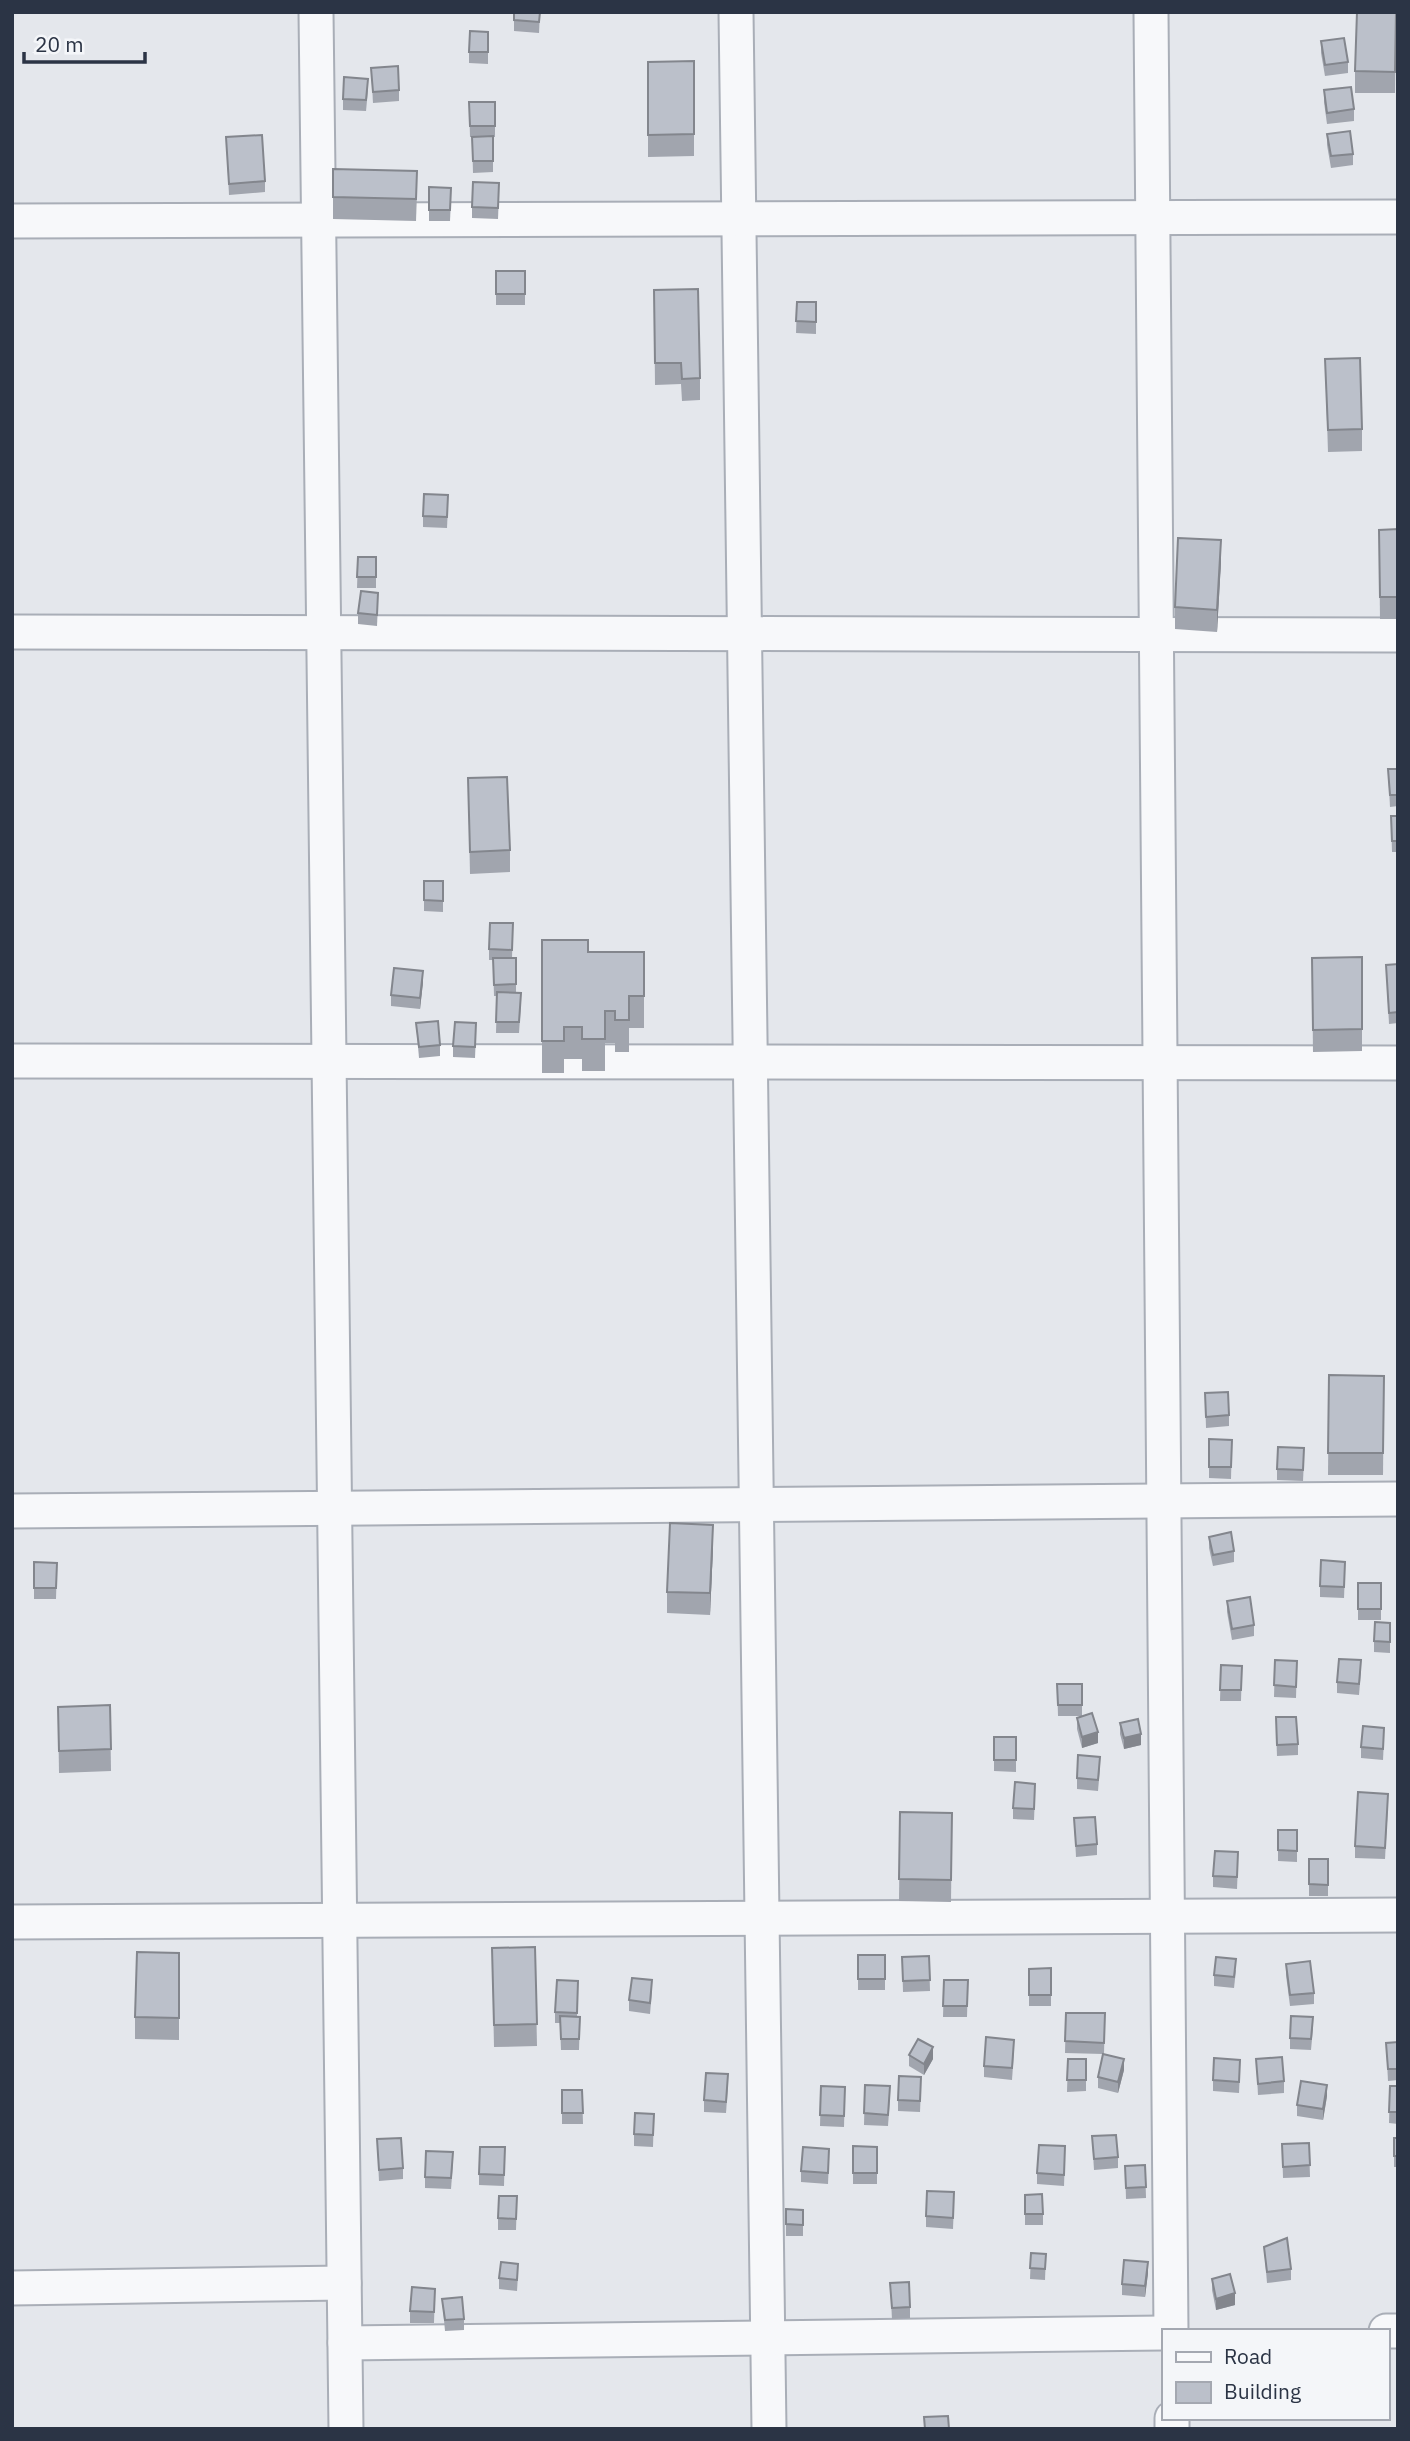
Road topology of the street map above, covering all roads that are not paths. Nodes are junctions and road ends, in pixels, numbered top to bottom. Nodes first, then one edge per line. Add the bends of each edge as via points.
1 (316, 12) edge
2 (736, 12) edge
3 (1151, 12) edge
4 (1398, 217) edge
5 (738, 218) junction
6 (1153, 218) junction
7 (12, 220) edge
8 (318, 220) junction
9 (12, 632) edge
10 (323, 632) junction
11 (744, 634) junction
12 (1156, 634) junction
13 (1398, 635) edge
14 (12, 1061) edge
15 (328, 1061) junction
16 (750, 1062) junction
17 (1161, 1063) junction
18 (1398, 1063) edge
19 (1398, 1499) edge
20 (1164, 1501) junction
21 (756, 1504) junction
22 (334, 1508) junction
23 (12, 1511) edge
24 (1398, 1915) edge
25 (1168, 1916) junction
26 (762, 1918) junction
27 (340, 1920) junction
28 (12, 1922) edge
29 (344, 2283) junction
30 (12, 2288) edge
31 (1171, 2329) edge
32 (1162, 2333) edge
33 (767, 2337) junction
34 (345, 2343) junction
35 (346, 2429) edge
36 (769, 2429) edge

1 - 8 street
2 - 5 street
3 - 6 street
4 - 6 street
5 - 6 street
5 - 8 street
5 - 11 street
6 - 12 street
7 - 8 street
8 - 10 street
9 - 10 street
10 - 11 street
10 - 15 street
11 - 12 street
11 - 16 street
12 - 13 street
12 - 17 street
14 - 15 street
15 - 16 street
15 - 22 street
16 - 17 street
16 - 21 street
17 - 18 street
17 - 20 street
19 - 20 street
20 - 21 street
20 - 25 street
21 - 22 street
21 - 26 street
22 - 23 street
22 - 27 street
24 - 25 street
25 - 26 street
25 - 31 street
26 - 27 street
26 - 33 street
27 - 28 street
27 - 29 street
29 - 30 street
29 - 34 street
32 - 33 street
33 - 34 street
33 - 36 street
34 - 35 street

